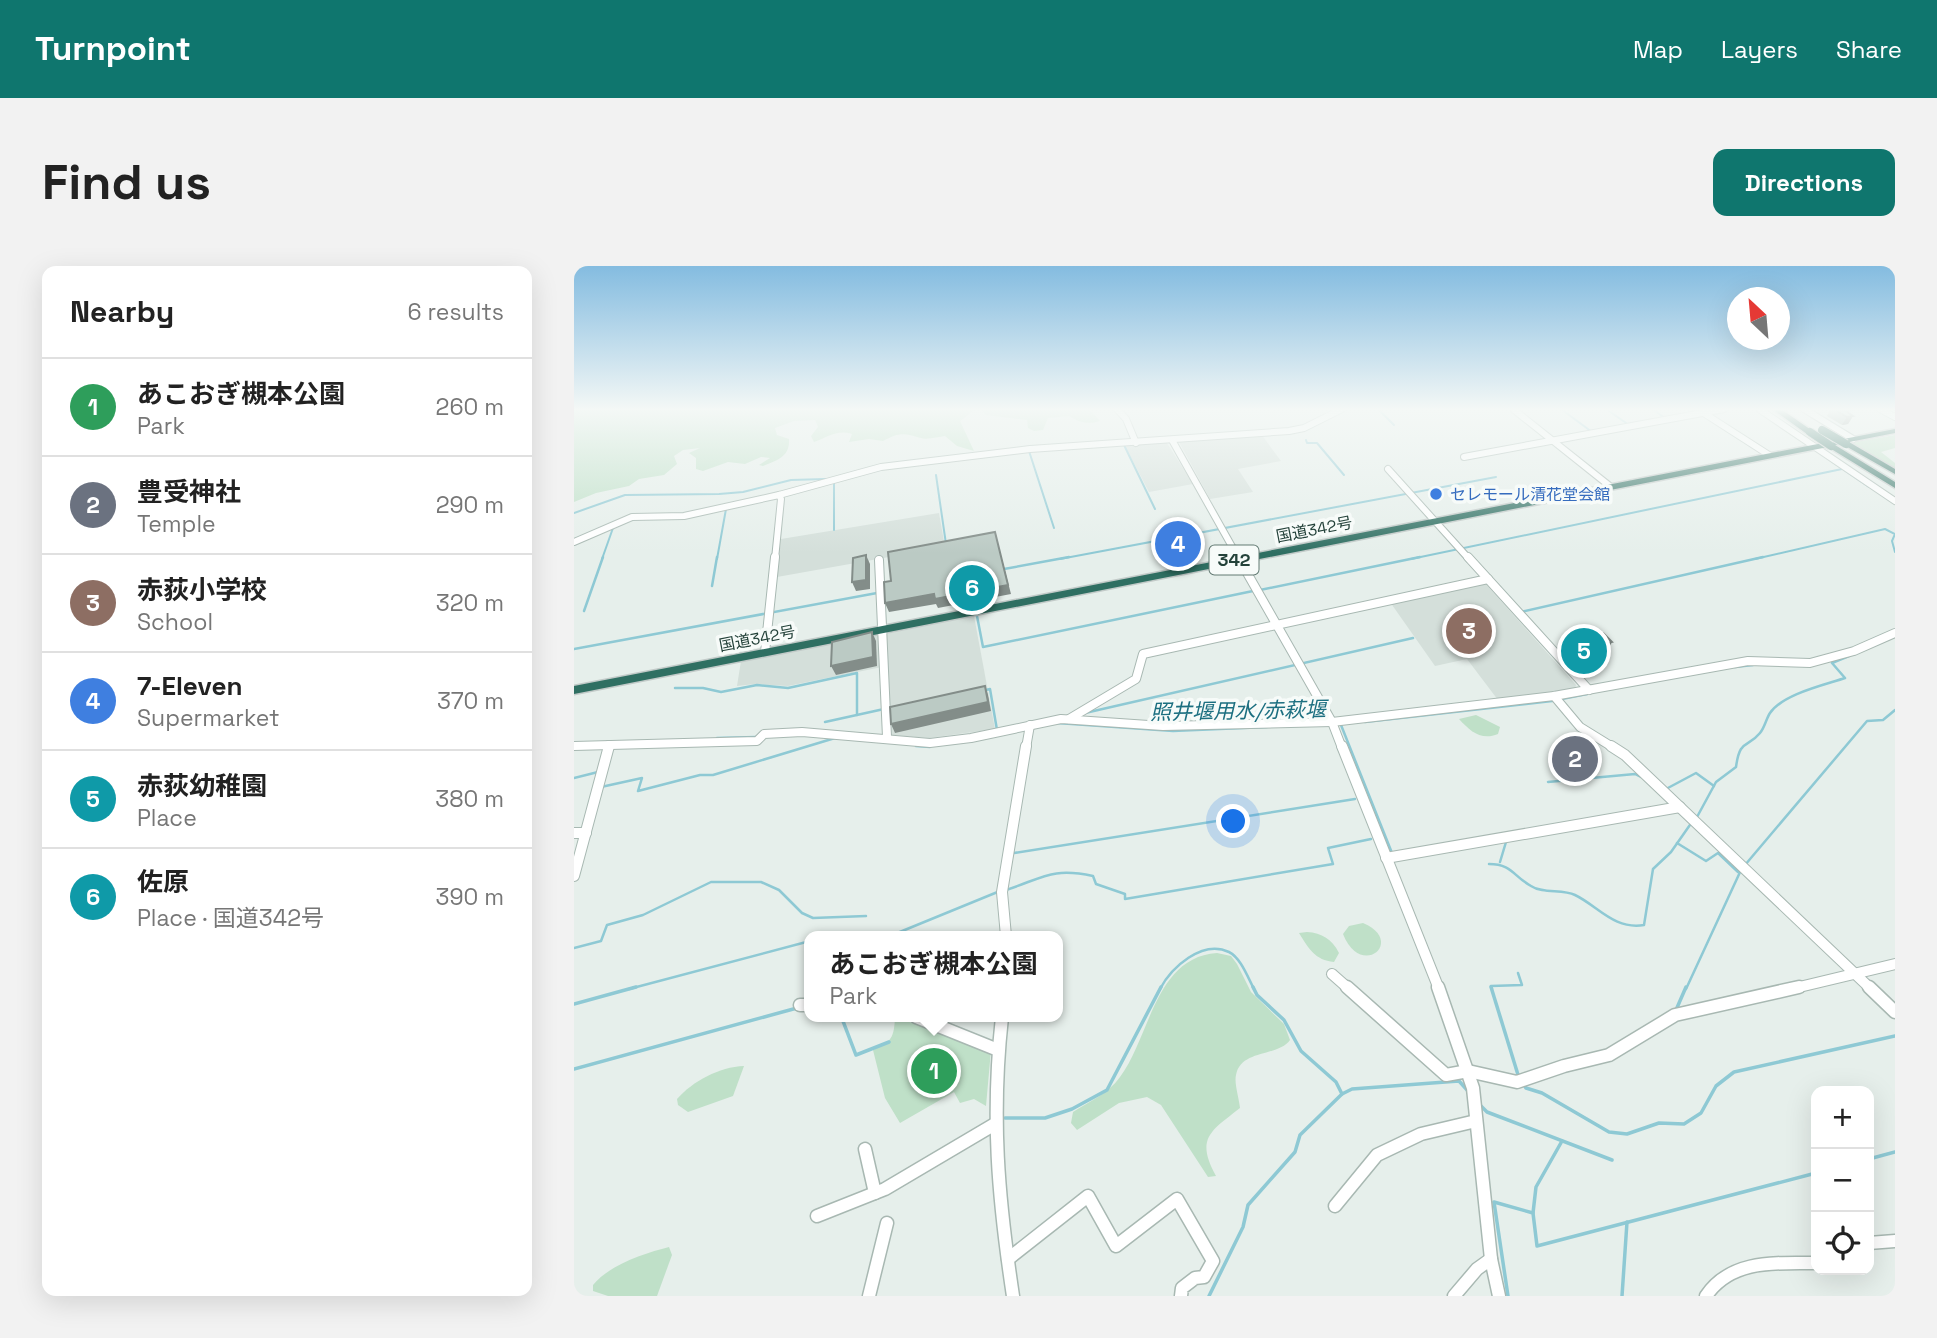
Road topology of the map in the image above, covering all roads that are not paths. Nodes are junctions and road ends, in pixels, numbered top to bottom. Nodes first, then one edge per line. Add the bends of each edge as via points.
1 (953, 457) edge
2 (1182, 457) edge
3 (1572, 457) edge
4 (1746, 457) edge
5 (1840, 457) edge
6 (1858, 457) edge
7 (1863, 457) edge
8 (1869, 457) edge
9 (1388, 469) dead end
10 (1895, 472) edge
11 (1895, 481) edge
12 (1608, 485) junction
13 (1895, 488) edge
14 (779, 495) junction
15 (1895, 501) edge
16 (1433, 519) junction
17 (574, 542) edge
18 (1239, 557) junction
19 (879, 560) dead end
20 (1488, 579) junction
21 (1279, 625) junction
22 (883, 627) junction
23 (1895, 634) edge
24 (765, 649) junction
25 (574, 684) edge
26 (574, 690) edge
27 (1589, 690) junction
28 (1554, 696) junction
29 (1068, 720) junction
30 (1332, 722) junction
31 (1030, 725) junction
32 (887, 737) junction
33 (574, 746) edge
34 (610, 746) junction
35 (1680, 807) junction
36 (586, 833) junction
37 (574, 834) edge
38 (1386, 858) junction
39 (574, 876) edge
40 (1006, 931) edge
41 (1895, 964) edge
42 (1332, 974) dead end
43 (1855, 975) junction
44 (1895, 1012) edge
45 (928, 1022) edge
46 (1001, 1022) edge
47 (998, 1050) junction
48 (1468, 1071) junction
49 (1476, 1121) junction
50 (995, 1124) junction
51 (865, 1149) dead end
52 (875, 1193) junction
53 (1335, 1206) dead end
54 (817, 1216) dead end
55 (887, 1223) dead end
56 (1895, 1241) edge
57 (1874, 1243) edge
58 (1008, 1259) junction
59 (1491, 1259) junction
60 (1811, 1263) edge
61 (869, 1296) edge
62 (1013, 1296) edge
63 (1181, 1296) edge
64 (1454, 1296) edge
65 (1499, 1296) edge
66 (1706, 1296) edge

1 - 14 street via 876,468
2 - 18 street
3 - 12 street
4 - 12 highway, 国道342号 / 342
5 - 15 street
6 - 13 highway
7 - 11 highway
8 - 10 highway
9 - 16 street
12 - 16 highway, 国道342号 / 342
14 - 17 street via 684,516 632,517 604,525
14 - 24 street
16 - 18 highway, 国道342号 / 342
16 - 20 street
18 - 21 street
18 - 22 highway, 国道342号 / 342
19 - 22 street
20 - 21 street
20 - 27 street
21 - 29 street via 1143,654 1136,679
21 - 30 street
22 - 24 highway, 国道342号 / 342
22 - 32 street
23 - 27 street via 1820,662 1748,661
24 - 25 highway, 国道342号 / 342
24 - 26 highway, 国道342号 / 342
27 - 28 street
28 - 30 street
28 - 35 street via 1580,727 1625,755
29 - 30 street via 1163,726
29 - 31 street
30 - 38 street
31 - 32 street via 930,743
31 - 40 street via 1002,892
32 - 34 street via 802,732 764,734 757,741
33 - 34 street
34 - 36 street
35 - 38 street
35 - 43 street
36 - 37 street
36 - 39 street
38 - 48 street
41 - 43 street
42 - 48 street via 1446,1075
43 - 44 street
43 - 48 street via 1675,1015 1609,1055 1517,1082
45 - 47 street
46 - 47 street
47 - 50 street
48 - 49 street
49 - 53 street via 1421,1134 1377,1155
49 - 59 street
50 - 52 street
50 - 58 street via 998,1192
51 - 52 street
52 - 54 street
55 - 61 street
56 - 57 street
58 - 62 street
58 - 63 street via 1087,1196 1116,1246 1177,1199 1213,1261 1204,1277 1182,1288
59 - 64 street
59 - 65 street
60 - 66 street via 1730,1272 1711,1286

